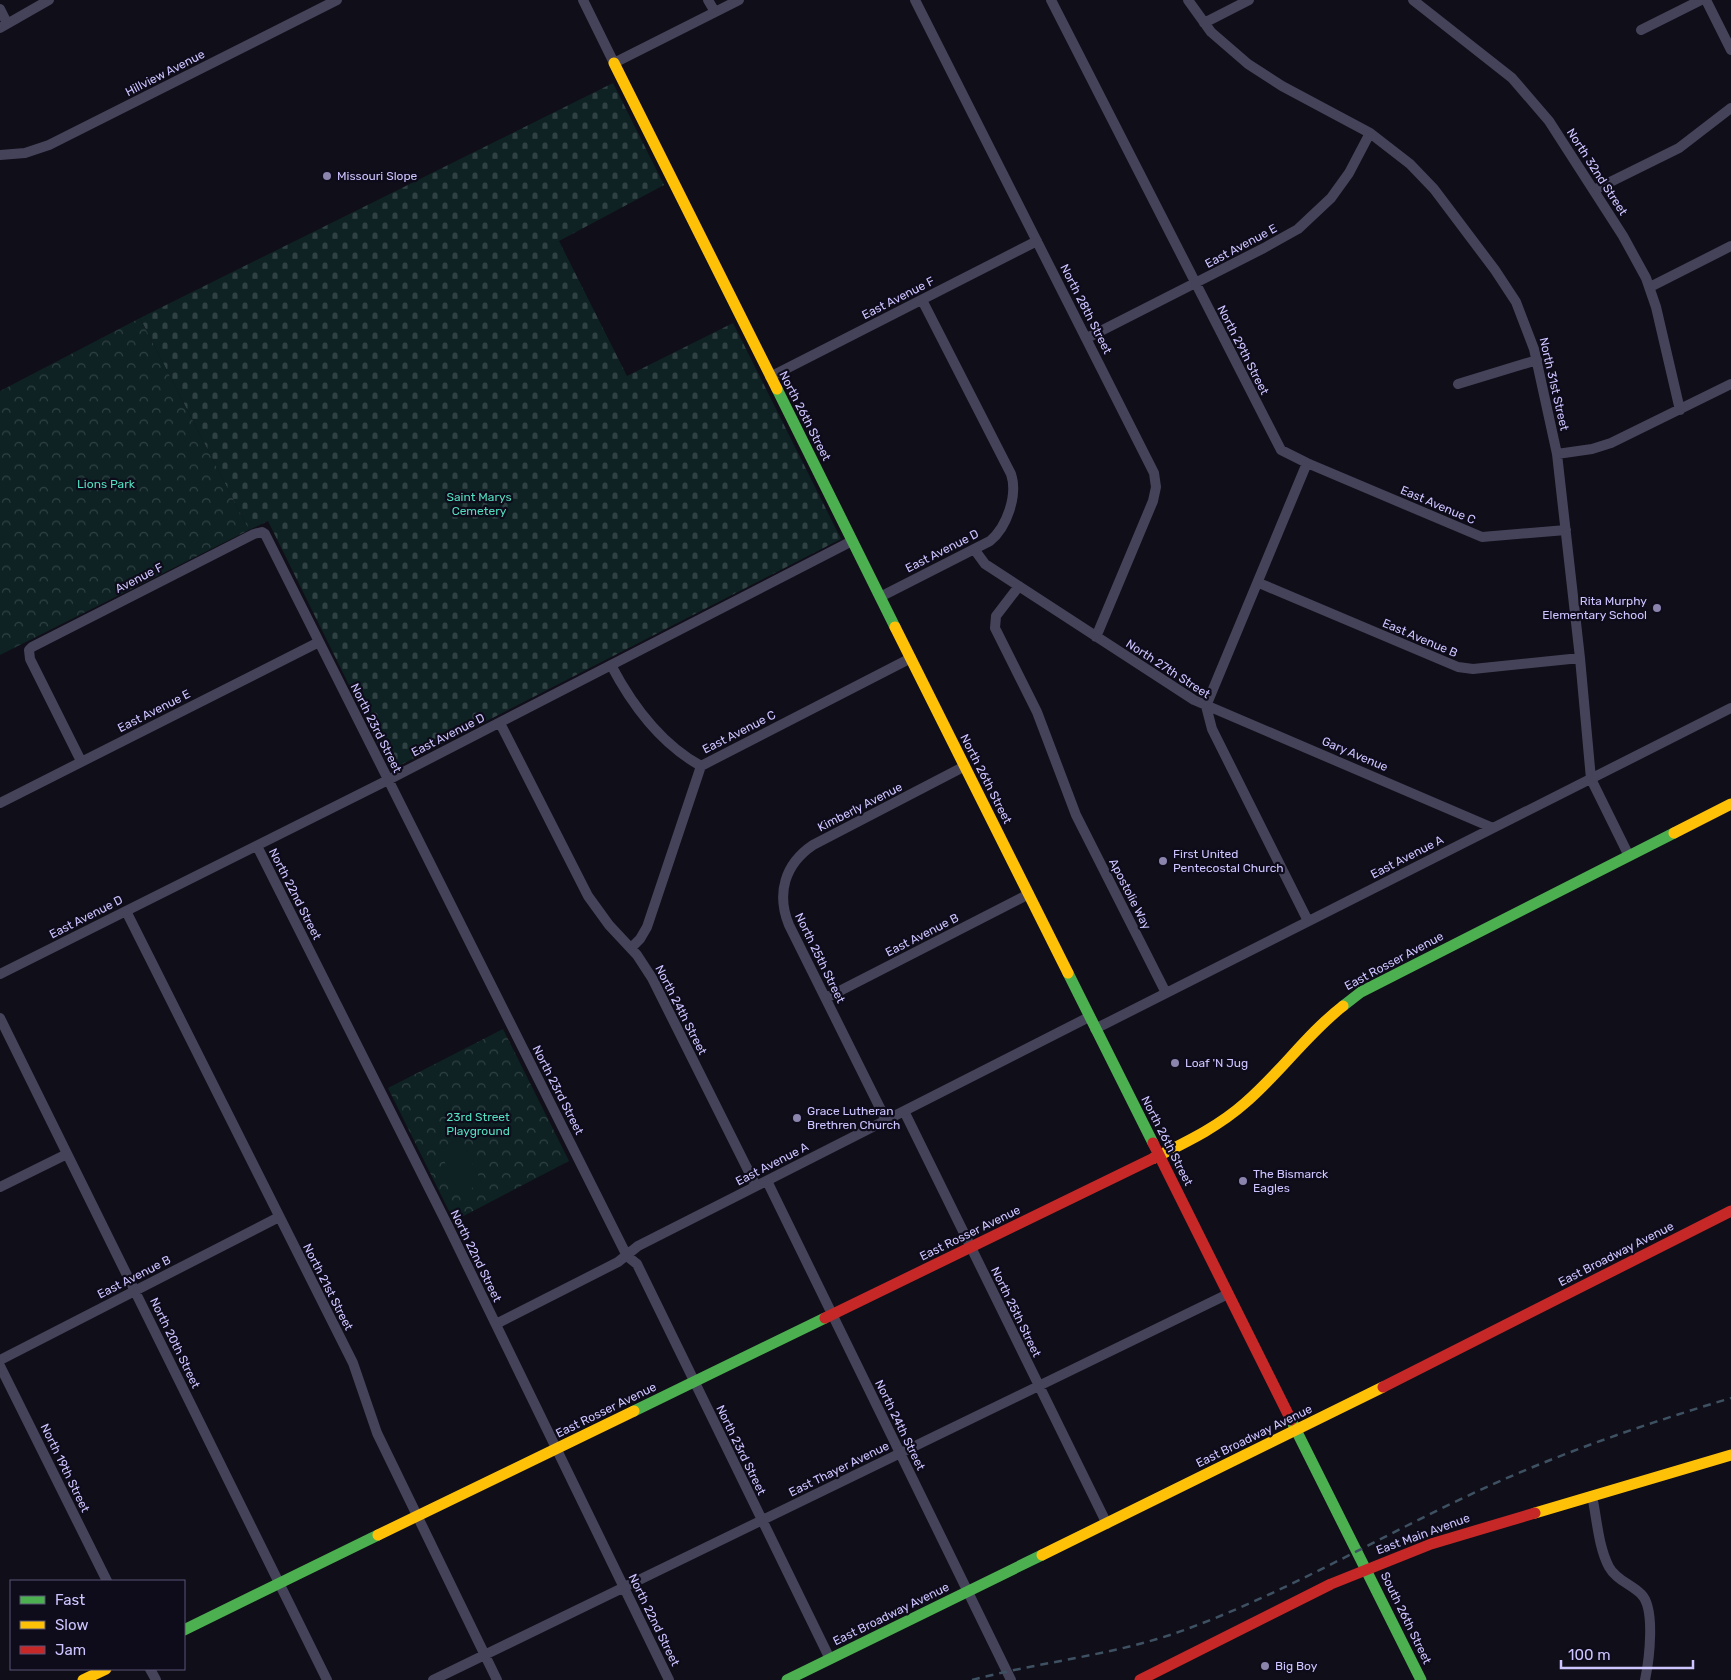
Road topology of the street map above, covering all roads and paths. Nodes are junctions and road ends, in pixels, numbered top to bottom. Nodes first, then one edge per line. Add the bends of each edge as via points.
1 (49, 0) edge
2 (337, 0) edge
3 (583, 0) edge
4 (708, 0) edge
5 (739, 0) edge
6 (915, 0) edge
7 (1051, 0) edge
8 (1188, 0) edge
9 (1249, 0) edge
10 (1413, 0) edge
11 (1701, 0) edge
12 (1706, 0) edge
13 (0, 10) edge
14 (715, 12) junction
15 (1204, 23) junction
16 (4, 25) edge
17 (1641, 30) dead end
18 (1731, 50) edge
19 (614, 63) junction
20 (1731, 108) edge
21 (1370, 133) junction
22 (0, 155) edge
23 (1594, 190) junction
24 (1037, 241) junction
25 (1731, 246) edge
26 (1195, 283) junction
27 (1650, 287) junction
28 (922, 300) junction
29 (1087, 338) junction
30 (1537, 360) junction
31 (770, 378) junction
32 (1458, 384) dead end
33 (1731, 384) edge
34 (1680, 410) junction
35 (1557, 454) junction
36 (1307, 463) junction
37 (1566, 530) junction
38 (262, 532) joint
39 (852, 541) junction
40 (974, 548) junction
41 (1259, 583) junction
42 (1019, 586) junction
43 (880, 597) junction
44 (1096, 637) junction
45 (319, 642) junction
46 (911, 658) junction
47 (1580, 658) junction
48 (611, 665) junction
49 (1206, 706) junction
50 (1731, 708) edge
51 (500, 723) junction
52 (81, 761) junction
53 (701, 766) junction
54 (965, 766) junction
55 (1591, 779) junction
56 (388, 780) junction
57 (0, 802) edge
58 (1731, 804) edge
59 (1493, 828) junction
60 (257, 846) junction
61 (1629, 856) junction
62 (783, 886) joint
63 (1029, 894) junction
64 (126, 911) junction
65 (1308, 921) junction
66 (631, 948) junction
67 (0, 974) edge
68 (1166, 993) junction
69 (826, 998) junction
70 (1089, 1017) junction
71 (0, 1018) edge
72 (1095, 1029) junction
73 (904, 1111) junction
74 (886, 1120) junction
75 (67, 1154) junction
76 (1160, 1157) junction
77 (767, 1181) junction
78 (756, 1186) junction
79 (0, 1187) edge
80 (1731, 1211) edge
81 (279, 1217) junction
82 (971, 1248) junction
83 (627, 1256) junction
84 (135, 1291) junction
85 (1228, 1294) junction
86 (832, 1315) junction
87 (496, 1324) junction
88 (0, 1360) edge
89 (0, 1366) edge
90 (694, 1382) junction
91 (1039, 1385) junction
92 (1297, 1431) junction
93 (556, 1450) junction
94 (900, 1453) junction
95 (1731, 1455) edge
96 (1592, 1496) junction
97 (417, 1517) junction
98 (762, 1521) junction
99 (1107, 1524) junction
100 (1366, 1569) junction
101 (107, 1580) edge
102 (279, 1584) junction
103 (624, 1587) junction
104 (968, 1592) junction
105 (185, 1630) edge
106 (485, 1655) junction
107 (830, 1659) junction
108 (104, 1670) edge
109 (83, 1680) edge
110 (327, 1680) edge
111 (433, 1680) edge
112 (497, 1680) edge
113 (669, 1680) edge
114 (787, 1680) edge
115 (1011, 1680) edge
116 (1140, 1680) edge
117 (1421, 1680) edge
118 (1645, 1680) edge

1 - 16 street
2 - 22 street, Hillview Avenue via 49,145 25,153
3 - 19 street, North 26th Street
4 - 14 street
5 - 14 street
6 - 24 street, North 28th Street
7 - 26 street, North 29th Street
8 - 15 street, North 31st Street
9 - 15 street
10 - 23 street, North 32nd Street via 1523,88
11 - 17 street
12 - 18 street
13 - 16 street
14 - 19 street
15 - 21 street, North 31st Street via 1252,67
19 - 31 street, North 26th Street
20 - 23 street via 1672,151
21 - 26 street, East Avenue E via 1340,186 1310,219 1274,243
21 - 30 street, North 31st Street via 1426,180 1495,270 1521,314
23 - 27 street, North 32nd Street via 1634,254
24 - 28 street, East Avenue F
24 - 29 street, North 28th Street
25 - 27 street
26 - 29 street, East Avenue E
26 - 36 street, North 29th Street via 1276,443 1288,455
27 - 34 street, North 32nd Street
28 - 31 street, East Avenue F
28 - 40 street, East Avenue D via 1011,474 1014,488 1001,530
29 - 44 street, North 28th Street via 1151,465 1156,487
30 - 32 street
30 - 35 street, North 31st Street
31 - 39 street, North 26th Street
33 - 34 street
34 - 35 street via 1611,443
35 - 37 street, North 31st Street
36 - 37 street, East Avenue C via 1482,537
36 - 41 street
37 - 47 street, North 31st Street
38 - 45 street, North 23rd Street
38 - 52 street, Avenue F via 30,650 30,659
39 - 43 street, North 26th Street
39 - 48 street, East Avenue D
40 - 42 street, North 27th Street via 985,564
40 - 43 street, East Avenue D
41 - 47 street, East Avenue B via 1458,668
41 - 49 street
42 - 44 street, North 27th Street
42 - 68 street, Apostolie Way via 996,616 994,624 1032,704 1072,806
43 - 46 street, North 26th Street
44 - 49 street, North 27th Street
45 - 52 street, East Avenue E
45 - 56 street, North 23rd Street
46 - 53 street, East Avenue C
46 - 54 street, North 26th Street
47 - 55 street, North 31st Street
48 - 51 street, East Avenue D
48 - 53 street via 640,712 665,738
49 - 59 street, Gary Avenue
49 - 65 street, North 27th Street via 1212,729
50 - 55 street, East Avenue A
51 - 56 street, East Avenue D
51 - 66 street, North 24th Street via 588,896
52 - 57 street, East Avenue E
53 - 66 street, East Avenue C via 647,926
54 - 62 street, Kimberly Avenue via 804,851 790,867
54 - 63 street, North 26th Street
55 - 59 street, East Avenue A
55 - 61 street, North 31st Street
56 - 60 street, East Avenue D
56 - 83 street, North 23rd Street
58 - 61 street, East Rosser Avenue
59 - 65 street, East Avenue A
60 - 64 street, East Avenue D
60 - 87 street, North 22nd Street
61 - 76 street, East Rosser Avenue via 1361,992 1329,1017 1243,1107 1214,1128
62 - 69 street, North 25th Street via 786,917
63 - 69 street, East Avenue B
63 - 70 street, North 26th Street
64 - 67 street, East Avenue D
64 - 81 street, North 21st Street
65 - 68 street, East Avenue A
66 - 78 street, North 24th Street via 652,978
68 - 72 street, East Avenue A
69 - 74 street, North 25th Street
70 - 72 street, North 26th Street
70 - 73 street, East Avenue A
71 - 75 street, North 20th Street
72 - 76 street, North 26th Street
73 - 74 street, East Avenue A
73 - 82 street, North 25th Street
74 - 77 street, East Avenue A
75 - 79 street
75 - 84 street, North 20th Street
76 - 82 street, East Rosser Avenue
76 - 85 street, North 26th Street
77 - 78 street, East Avenue A
77 - 86 street, North 24th Street
78 - 83 street, East Avenue A via 638,1246
80 - 92 street, East Broadway Avenue
81 - 84 street, East Avenue B
81 - 97 street, North 21st Street via 352,1363 377,1433
82 - 86 street, East Rosser Avenue
82 - 91 street, North 25th Street
83 - 87 street, East Avenue A
83 - 90 street, North 23rd Street via 637,1264
84 - 88 street, East Avenue B
84 - 102 street, North 20th Street
85 - 91 street, East Thayer Avenue
85 - 92 street, North 26th Street
86 - 90 street, East Rosser Avenue
86 - 94 street, North 24th Street
87 - 93 street, North 22nd Street
89 - 101 street, North 19th Street
90 - 93 street, East Rosser Avenue
90 - 98 street, North 23rd Street
91 - 94 street, East Thayer Avenue
91 - 99 street, North 25th Street
92 - 99 street, East Broadway Avenue
92 - 100 street, North 26th Street
93 - 97 street, East Rosser Avenue
93 - 103 street, North 22nd Street
94 - 98 street, East Thayer Avenue
94 - 104 street, North 24th Street
95 - 96 street, East Main Avenue
96 - 100 street, East Main Avenue via 1454,1535
96 - 118 street via 1610,1569 1643,1595 1648,1605 1650,1651
97 - 102 street, East Rosser Avenue
97 - 106 street, North 21st Street
98 - 103 street, East Thayer Avenue
98 - 107 street, North 23rd Street
99 - 104 street, East Broadway Avenue
100 - 116 street, East Main Avenue
100 - 117 street, South 26th Street
102 - 105 street, East Rosser Avenue
102 - 110 street, North 20th Street
103 - 106 street, East Thayer Avenue
103 - 113 street, North 22nd Street
104 - 107 street, East Broadway Avenue
104 - 115 street, North 24th Street
106 - 111 street, East Thayer Avenue
106 - 112 street, North 21st Street
107 - 114 street, East Broadway Avenue
108 - 109 street

